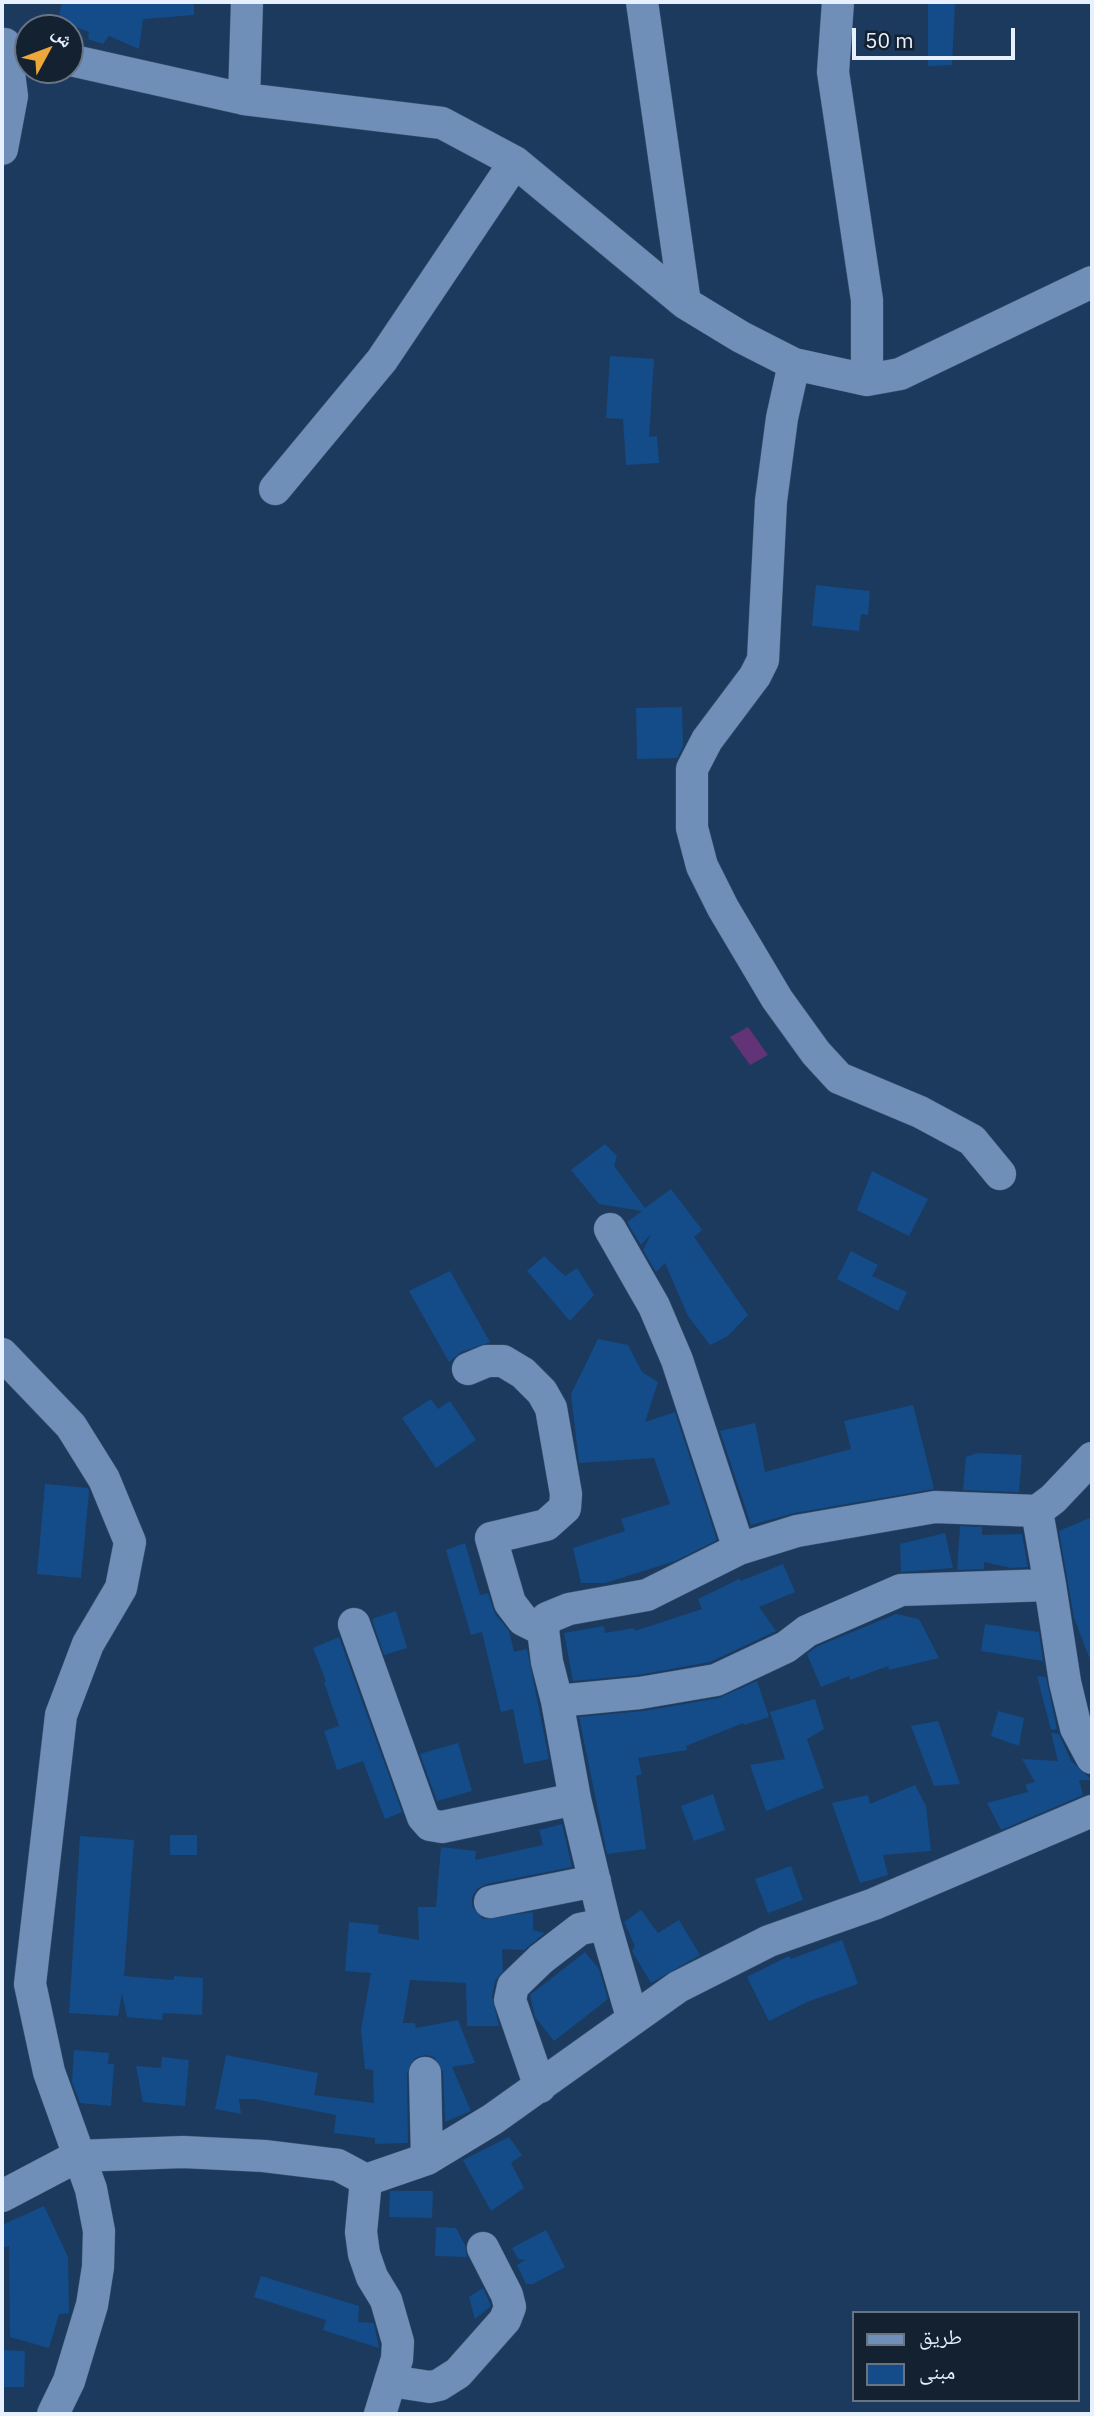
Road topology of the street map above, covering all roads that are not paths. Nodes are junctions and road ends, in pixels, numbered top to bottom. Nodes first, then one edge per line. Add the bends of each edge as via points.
1 (247, 2) edge
2 (642, 2) edge
3 (838, 2) edge
4 (11, 46) edge
5 (84, 63) edge
6 (244, 99) junction
7 (2, 149) edge
8 (515, 162) junction
9 (1092, 282) edge
10 (685, 303) junction
11 (794, 364) junction
12 (867, 380) junction
13 (275, 489) dead end
14 (1000, 1174) dead end
15 (610, 1229) dead end
16 (5, 1364) edge
17 (468, 1369) dead end
18 (1092, 1458) edge
19 (1037, 1511) junction
20 (739, 1549) junction
21 (1050, 1585) junction
22 (354, 1624) dead end
23 (543, 1630) junction
24 (557, 1701) junction
25 (1092, 1758) edge
26 (575, 1799) junction
27 (1092, 1811) edge
28 (595, 1881) junction
29 (490, 1902) dead end
30 (605, 1924) junction
31 (16, 1986) edge
32 (632, 2017) junction
33 (425, 2073) dead end
34 (540, 2087) junction
35 (78, 2156) junction
36 (427, 2159) junction
37 (366, 2180) junction
38 (2, 2196) edge
39 (483, 2248) dead end
40 (391, 2381) junction
41 (53, 2414) edge
42 (380, 2414) edge

1 - 6 street
2 - 10 street
3 - 12 street via 833,72 867,300
4 - 7 street via 12,96
5 - 6 street
6 - 8 street via 442,123
8 - 10 street
8 - 13 street via 382,360
9 - 12 street via 900,374
10 - 11 street
11 - 12 street
11 - 14 street via 772,501 763,660 692,769 692,828 698,853 723,908 777,999 839,1078 972,1140
15 - 20 street via 654,1306 677,1360
16 - 31 street via 71,1426 104,1479 130,1542 121,1588 88,1644 61,1715
17 - 23 street via 496,1359 512,1366 541,1392 551,1408 565,1508 546,1525 491,1538 510,1603 523,1620
18 - 19 street
19 - 20 street via 935,1507 797,1531
19 - 21 street
20 - 23 street via 647,1595 556,1613 547,1618
21 - 24 street via 901,1591 807,1631 786,1647 716,1680
21 - 25 street via 1076,1728
22 - 26 street via 423,1817 430,1825 442,1827
23 - 24 street
24 - 26 street
26 - 28 street
27 - 32 street via 874,1905 769,1941 678,1987
28 - 29 street
28 - 30 street
30 - 32 street
30 - 34 street via 580,1929 513,1986 510,2000
31 - 35 street
32 - 34 street
33 - 36 street
34 - 36 street
35 - 37 street via 183,2152 264,2156 338,2165
35 - 38 street
35 - 41 street via 96,2208 98,2267 83,2339
36 - 37 street
37 - 40 street via 361,2232 364,2254 398,2342
39 - 40 street via 510,2307 500,2326 457,2373 439,2385
40 - 42 street

